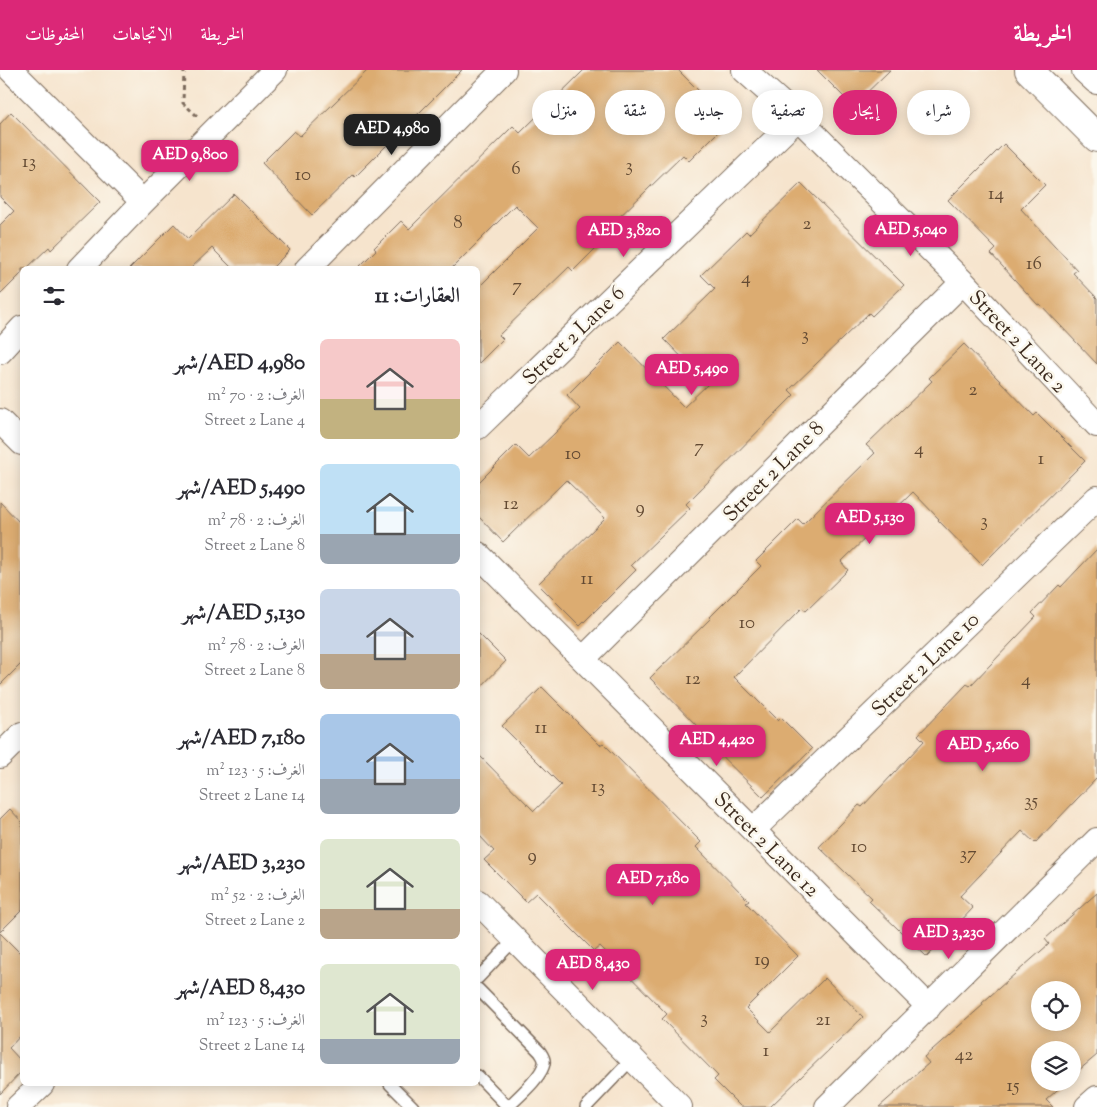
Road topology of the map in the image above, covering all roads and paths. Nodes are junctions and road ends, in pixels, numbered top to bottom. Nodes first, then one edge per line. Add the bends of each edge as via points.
1 (11, 70) edge
2 (184, 70) edge
3 (275, 70) edge
4 (504, 70) edge
5 (744, 70) edge
6 (1029, 70) edge
7 (1086, 70) edge
8 (1097, 80) edge
9 (766, 90) edge
10 (214, 131) junction
11 (780, 135) edge
12 (815, 135) edge
13 (1097, 138) edge
14 (143, 202) junction
15 (83, 266) edge
16 (310, 266) edge
17 (963, 282) junction
18 (20, 330) edge
19 (0, 352) edge
20 (0, 420) edge
21 (480, 425) edge
22 (1097, 425) edge
23 (20, 441) edge
24 (1097, 498) edge
25 (480, 556) edge
26 (583, 659) junction
27 (20, 736) edge
28 (0, 756) edge
29 (753, 830) junction
30 (1097, 840) edge
31 (480, 904) edge
32 (514, 940) junction
33 (480, 976) edge
34 (480, 990) edge
35 (929, 1007) junction
36 (632, 1058) junction
37 (480, 1078) edge
38 (40, 1086) edge
39 (392, 1086) edge
40 (1097, 1098) edge
41 (18, 1107) edge
42 (413, 1107) edge
43 (508, 1107) edge
44 (586, 1107) edge
45 (680, 1107) edge
46 (827, 1107) edge
47 (1087, 1107) edge

1 - 14 street
2 - 10 path via 183,103
3 - 10 street
4 - 16 street
5 - 9 street, Street 2 Lane 2
6 - 13 street
7 - 8 street
10 - 14 street
11 - 21 street, Street 2 Lane 6
12 - 17 street, Street 2 Lane 2
14 - 15 street
17 - 22 street, Street 2 Lane 2
17 - 26 street, Street 2 Lane 8
18 - 19 street
20 - 23 street
24 - 29 street, Street 2 Lane 10
25 - 26 street, Street 2 Lane 12
26 - 29 street, Street 2 Lane 12
27 - 28 street
29 - 35 street, Street 2 Lane 12
30 - 35 street
31 - 32 street
32 - 33 lane
32 - 36 street
34 - 43 lane via 540,1052 545,1063 540,1075
35 - 46 street
36 - 44 lane
36 - 45 street
37 - 43 lane
38 - 41 street
39 - 42 lane
40 - 47 street

